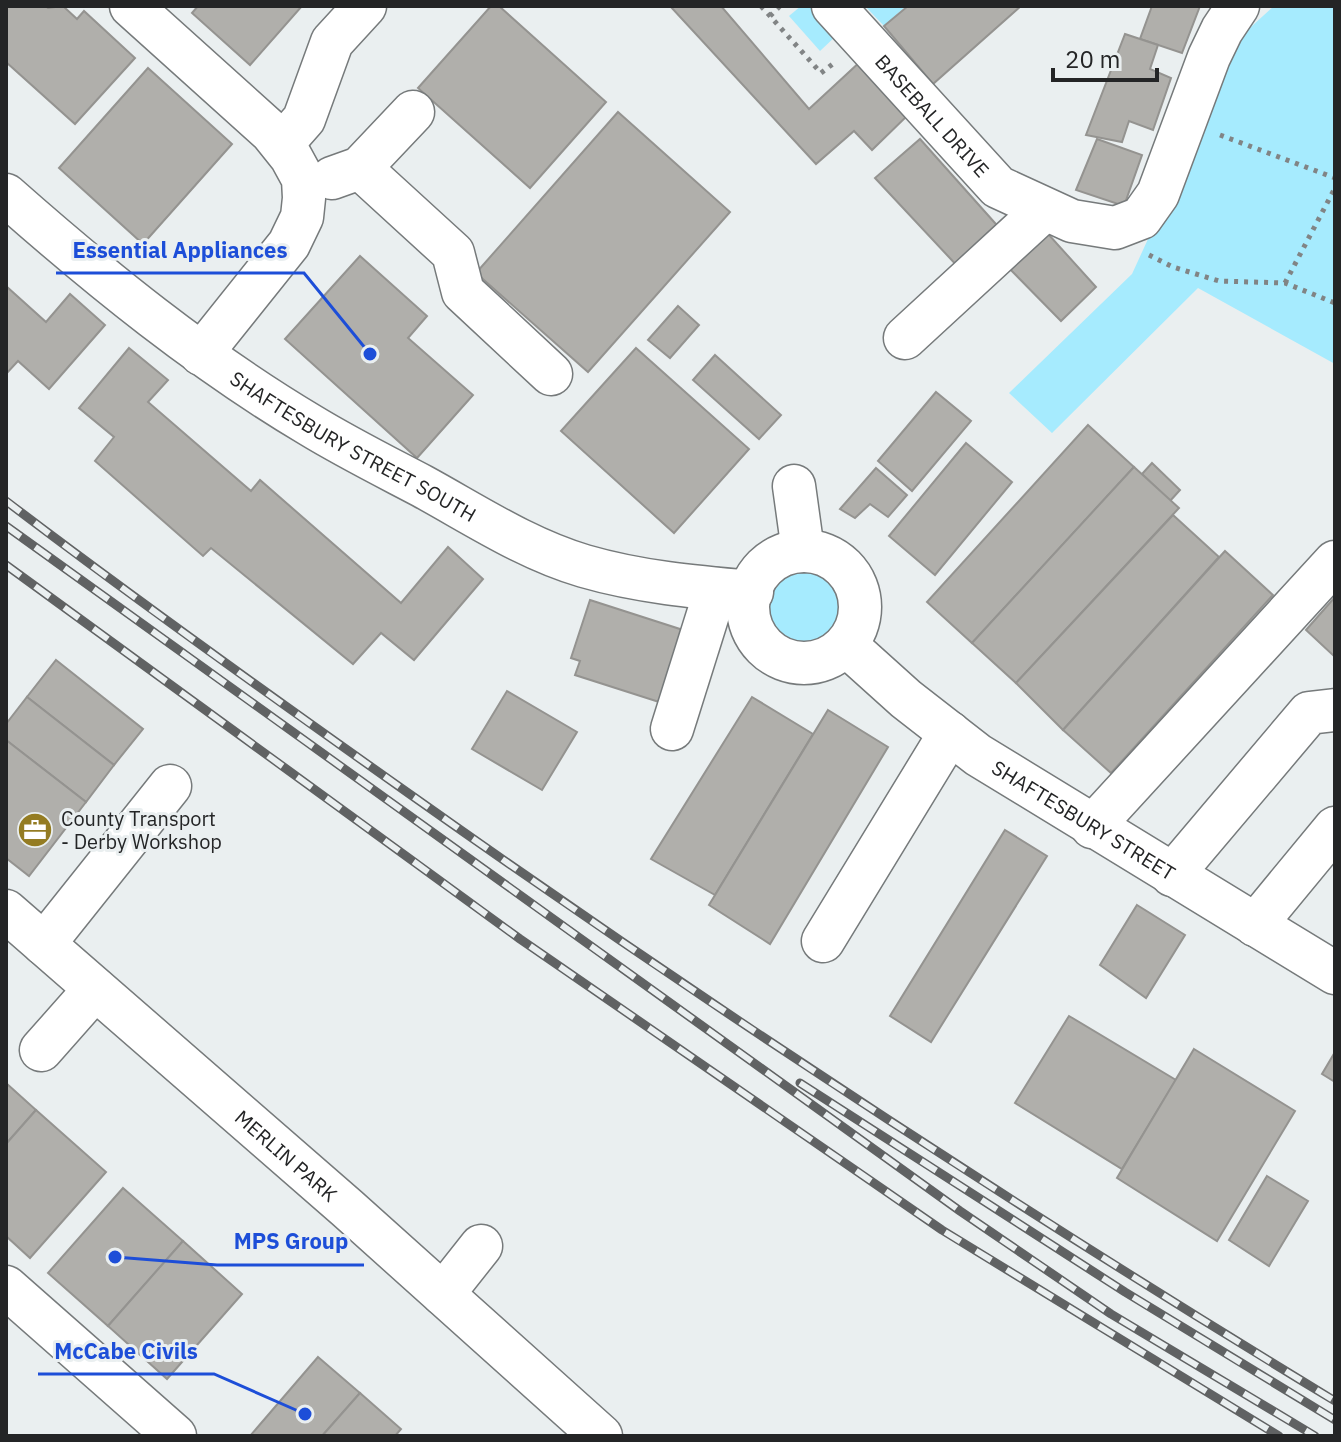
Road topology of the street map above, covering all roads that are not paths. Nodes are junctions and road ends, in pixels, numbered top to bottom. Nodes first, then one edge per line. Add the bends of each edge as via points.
1 (131, 6) edge
2 (365, 6) edge
3 (833, 6) edge
4 (1238, 6) edge
5 (413, 112) dead end
6 (282, 144) junction
7 (360, 168) junction
8 (304, 188) junction
9 (6, 195) edge
10 (1044, 210) junction
11 (905, 338) dead end
12 (201, 354) junction
13 (551, 374) dead end
14 (794, 486) dead end
15 (803, 551) junction
16 (1335, 562) edge
17 (734, 591) junction
18 (846, 645) junction
19 (1335, 710) edge
20 (672, 729) dead end
21 (950, 733) junction
22 (170, 786) dead end
23 (1092, 827) junction
24 (1335, 828) edge
25 (1172, 875) junction
26 (6, 911) edge
27 (1255, 925) junction
28 (823, 941) dead end
29 (44, 944) junction
30 (1335, 973) edge
31 (95, 989) junction
32 (41, 1050) dead end
33 (481, 1246) dead end
34 (6, 1287) edge
35 (443, 1294) junction
36 (175, 1436) edge
37 (601, 1436) edge

1 - 6 street
2 - 6 street via 332,42 304,119
3 - 10 street, BASEBALL DRIVE via 998,187
4 - 10 street, BASEBALL DRIVE via 1209,57 1158,194 1141,218 1115,228
5 - 7 street
6 - 8 street
7 - 8 street
7 - 13 street via 453,253 463,292
8 - 12 street via 302,217 289,244
9 - 12 street, SHAFTESBURY STREET SOUTH
10 - 11 street
12 - 17 street, SHAFTESBURY STREET SOUTH via 310,425 543,551 660,584
14 - 15 street
15 - 17 street via 772,561
15 - 18 street via 865,568 859,619
16 - 23 street
17 - 18 street via 748,598 754,632 778,657 811,664
17 - 20 street
18 - 21 street, SHAFTESBURY STREET
19 - 25 street via 1309,713
21 - 23 street, SHAFTESBURY STREET
21 - 28 street
22 - 29 street
23 - 25 street, SHAFTESBURY STREET
24 - 27 street
25 - 27 street, SHAFTESBURY STREET
26 - 29 street, MERLIN PARK
27 - 30 street, SHAFTESBURY STREET
29 - 31 street, MERLIN PARK
31 - 32 street
31 - 35 street, MERLIN PARK
33 - 35 street
34 - 36 street
35 - 37 street, MERLIN PARK

